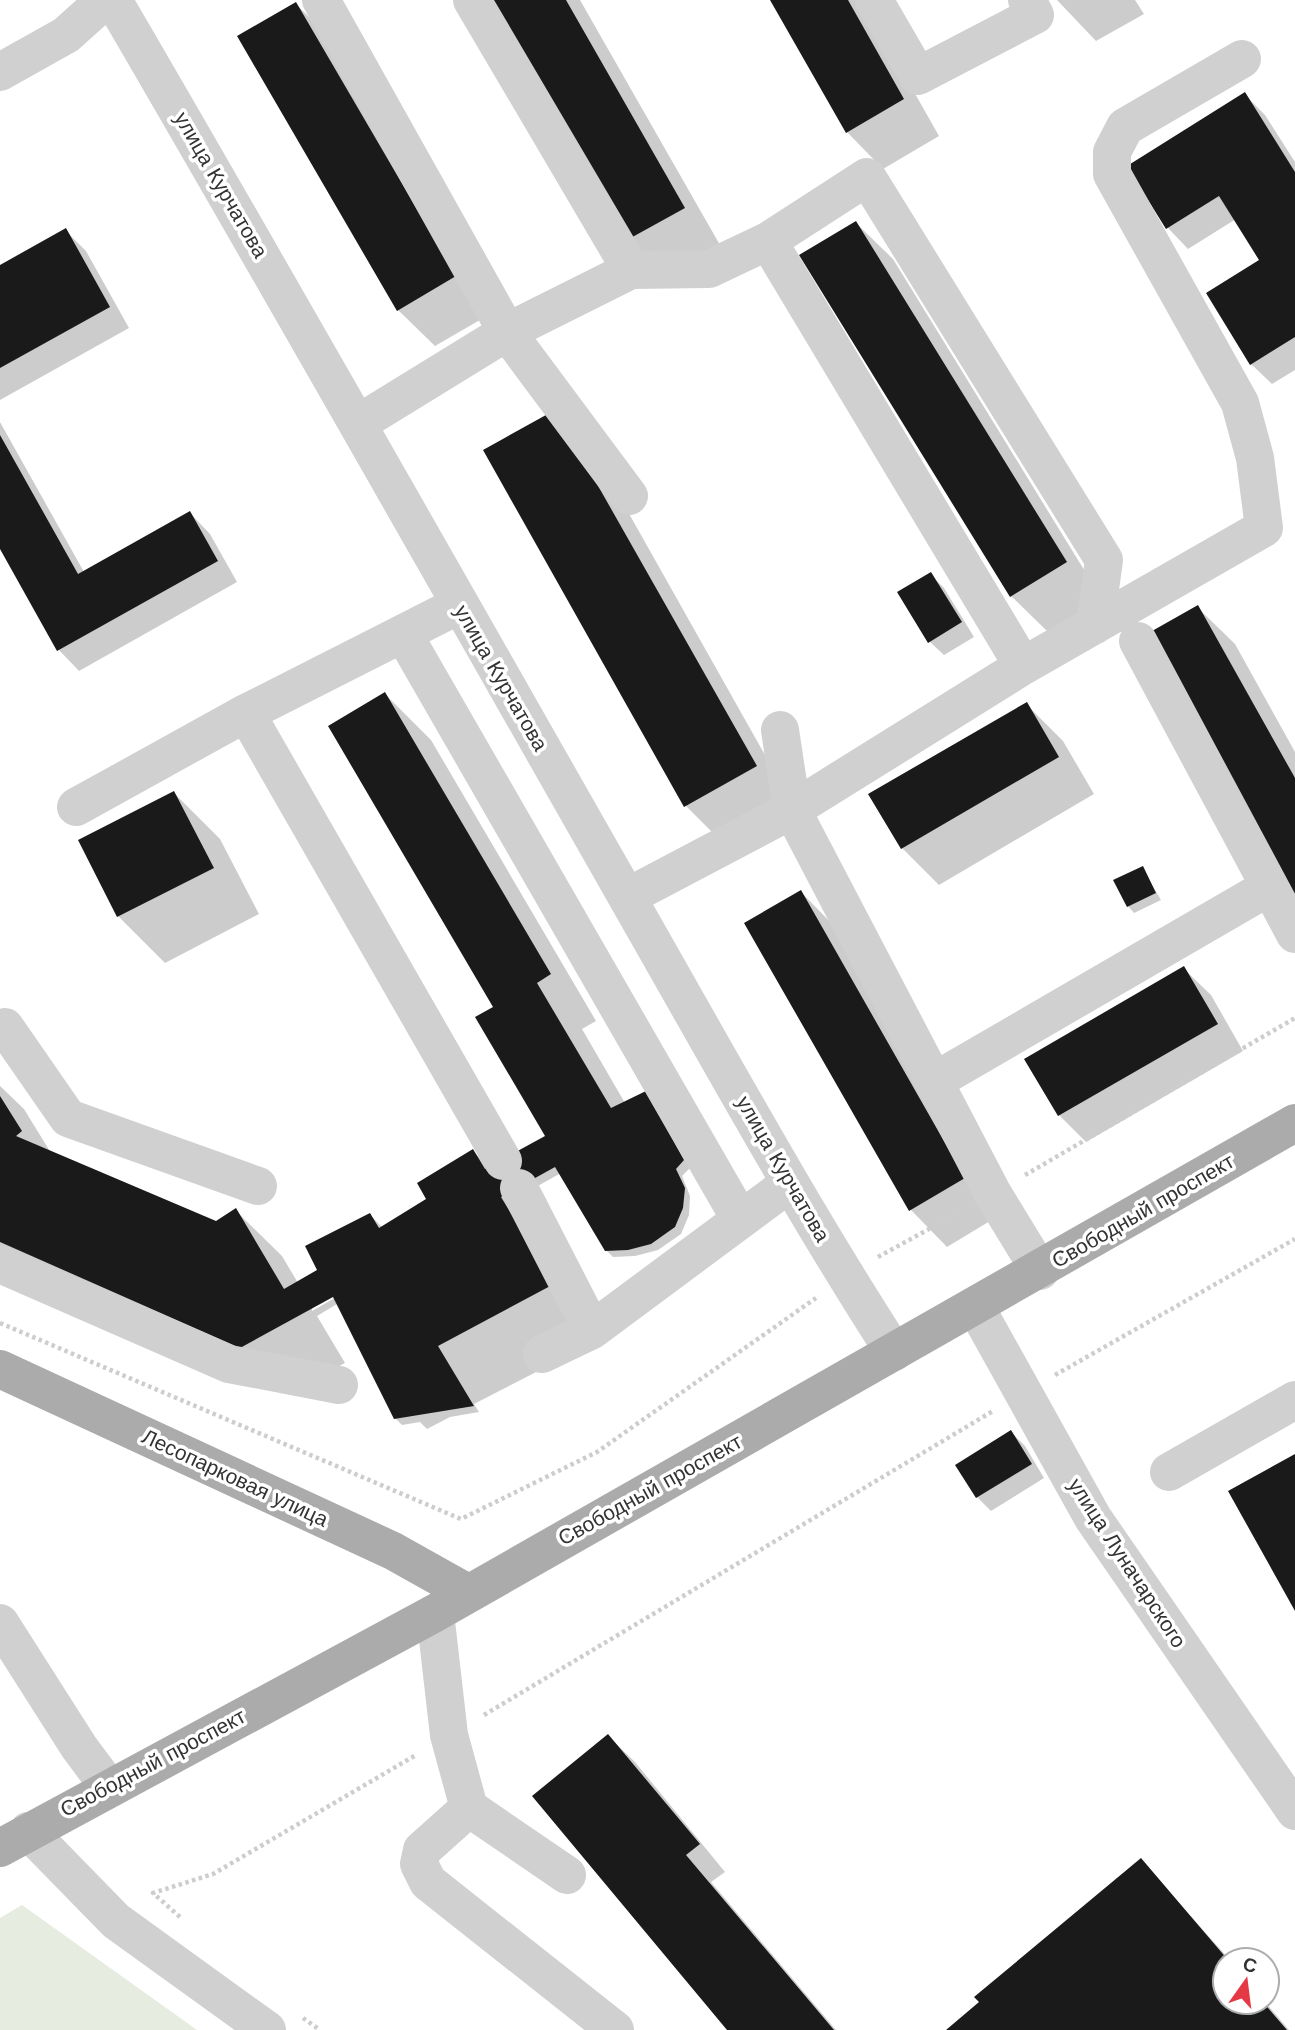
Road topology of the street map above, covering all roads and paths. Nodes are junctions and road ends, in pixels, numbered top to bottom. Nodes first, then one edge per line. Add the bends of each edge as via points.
1 (105, 0) edge
2 (113, 0) edge
3 (321, 0) edge
4 (472, 0) edge
5 (874, 0) edge
6 (1027, 0) edge
7 (1241, 59) dead end
8 (0, 72) edge
9 (768, 241) junction
10 (631, 270) junction
11 (508, 332) junction
12 (359, 423) junction
13 (628, 496) dead end
14 (459, 605) junction
15 (1095, 625) junction
16 (404, 635) junction
17 (1138, 640) dead end
18 (1023, 666) junction
19 (246, 713) junction
20 (780, 730) dead end
21 (76, 807) dead end
22 (792, 810) junction
23 (1269, 887) junction
24 (627, 897) junction
25 (1295, 934) edge
26 (0, 1030) edge
27 (933, 1082) junction
28 (1295, 1123) edge
29 (790, 1183) junction
30 (258, 1186) dead end
31 (739, 1217) junction
32 (1295, 1239) edge
33 (0, 1264) edge
34 (1040, 1270) junction
35 (975, 1306) junction
36 (592, 1331) junction
37 (894, 1352) junction
38 (542, 1354) dead end
39 (0, 1369) edge
40 (339, 1385) dead end
41 (1024, 1393) junction
42 (1295, 1400) edge
43 (1169, 1472) dead end
44 (468, 1593) junction
45 (435, 1613) junction
46 (0, 1623) edge
47 (449, 1735) junction
48 (108, 1786) junction
49 (469, 1808) junction
50 (1295, 1811) edge
51 (14, 1839) edge
52 (567, 1875) dead end
53 (153, 1893) dead end
54 (267, 2030) edge
55 (615, 2030) edge

1 - 8 street via 66,35
2 - 12 street, улица Курчатова
3 - 11 street
4 - 10 street
5 - 6 street via 918,76 1035,15
7 - 15 street via 1125,127 1112,152 1112,174 1240,403 1255,458 1264,528
9 - 10 street via 709,269
9 - 15 street via 867,177 1104,560
9 - 18 street
10 - 11 street
11 - 12 street
11 - 13 street
12 - 14 street, улица Курчатова
14 - 16 street
14 - 24 street, улица Курчатова
15 - 18 street
16 - 19 street
16 - 31 street
17 - 23 street
18 - 22 street
19 - 21 street
19 - 36 street via 511,1175
20 - 22 street
22 - 24 street
22 - 27 street
23 - 25 street
23 - 27 street
24 - 29 street, улица Курчатова
26 - 30 street via 5,1027 68,1118
27 - 34 street
28 - 34 main road, Свободный проспект
29 - 31 street
29 - 37 street, улица Курчатова
31 - 36 street
32 - 41 path
33 - 40 street via 229,1364
34 - 35 main road, Свободный проспект
35 - 37 main road, Свободный проспект
35 - 41 street, улица Луначарского
36 - 38 street
37 - 44 main road, Свободный проспект
39 - 44 main road, Лесопарковая улица via 393,1551
41 - 47 path
41 - 50 street, улица Луначарского via 1093,1518
42 - 43 street
44 - 45 main road, Свободный проспект
45 - 47 street
45 - 48 main road, Свободный проспект
46 - 48 street
47 - 49 street
47 - 53 path via 213,1874
48 - 51 main road, Свободный проспект
49 - 52 street
49 - 55 street via 422,1850 419,1864 428,1882
51 - 54 street via 116,1921

